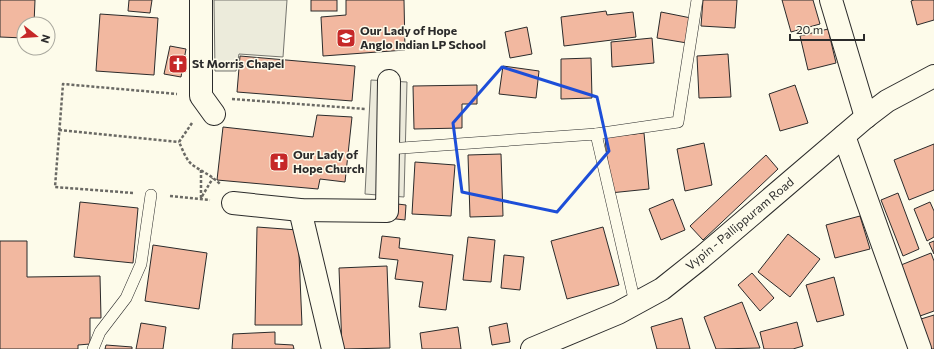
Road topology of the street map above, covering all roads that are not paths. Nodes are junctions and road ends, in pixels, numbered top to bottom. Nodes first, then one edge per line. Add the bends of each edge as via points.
1 (201, 0) edge
2 (696, 0) edge
3 (832, 0) edge
4 (934, 76) edge
5 (389, 81) dead end
6 (214, 114) road end
7 (866, 117) junction
8 (596, 134) junction
9 (844, 136) junction
10 (388, 149) junction
11 (151, 195) road end
12 (233, 203) road end
13 (300, 210) junction
14 (635, 303) junction
15 (93, 349) edge
16 (333, 349) edge
17 (532, 349) edge
18 (920, 349) edge

1 - 6 street via 201,96
2 - 8 lane via 678,122
3 - 7 street
4 - 7 street, Vypin - Pallippuram Road via 887,101
5 - 10 street
7 - 9 street, Vypin - Pallippuram Road
8 - 10 lane
8 - 14 lane
9 - 14 street, Vypin - Pallippuram Road via 701,258 662,289
9 - 18 street
10 - 13 street via 387,211
11 - 15 lane via 141,264 126,298 100,332
12 - 13 street
13 - 16 street
14 - 17 street, Vypin - Pallippuram Road

